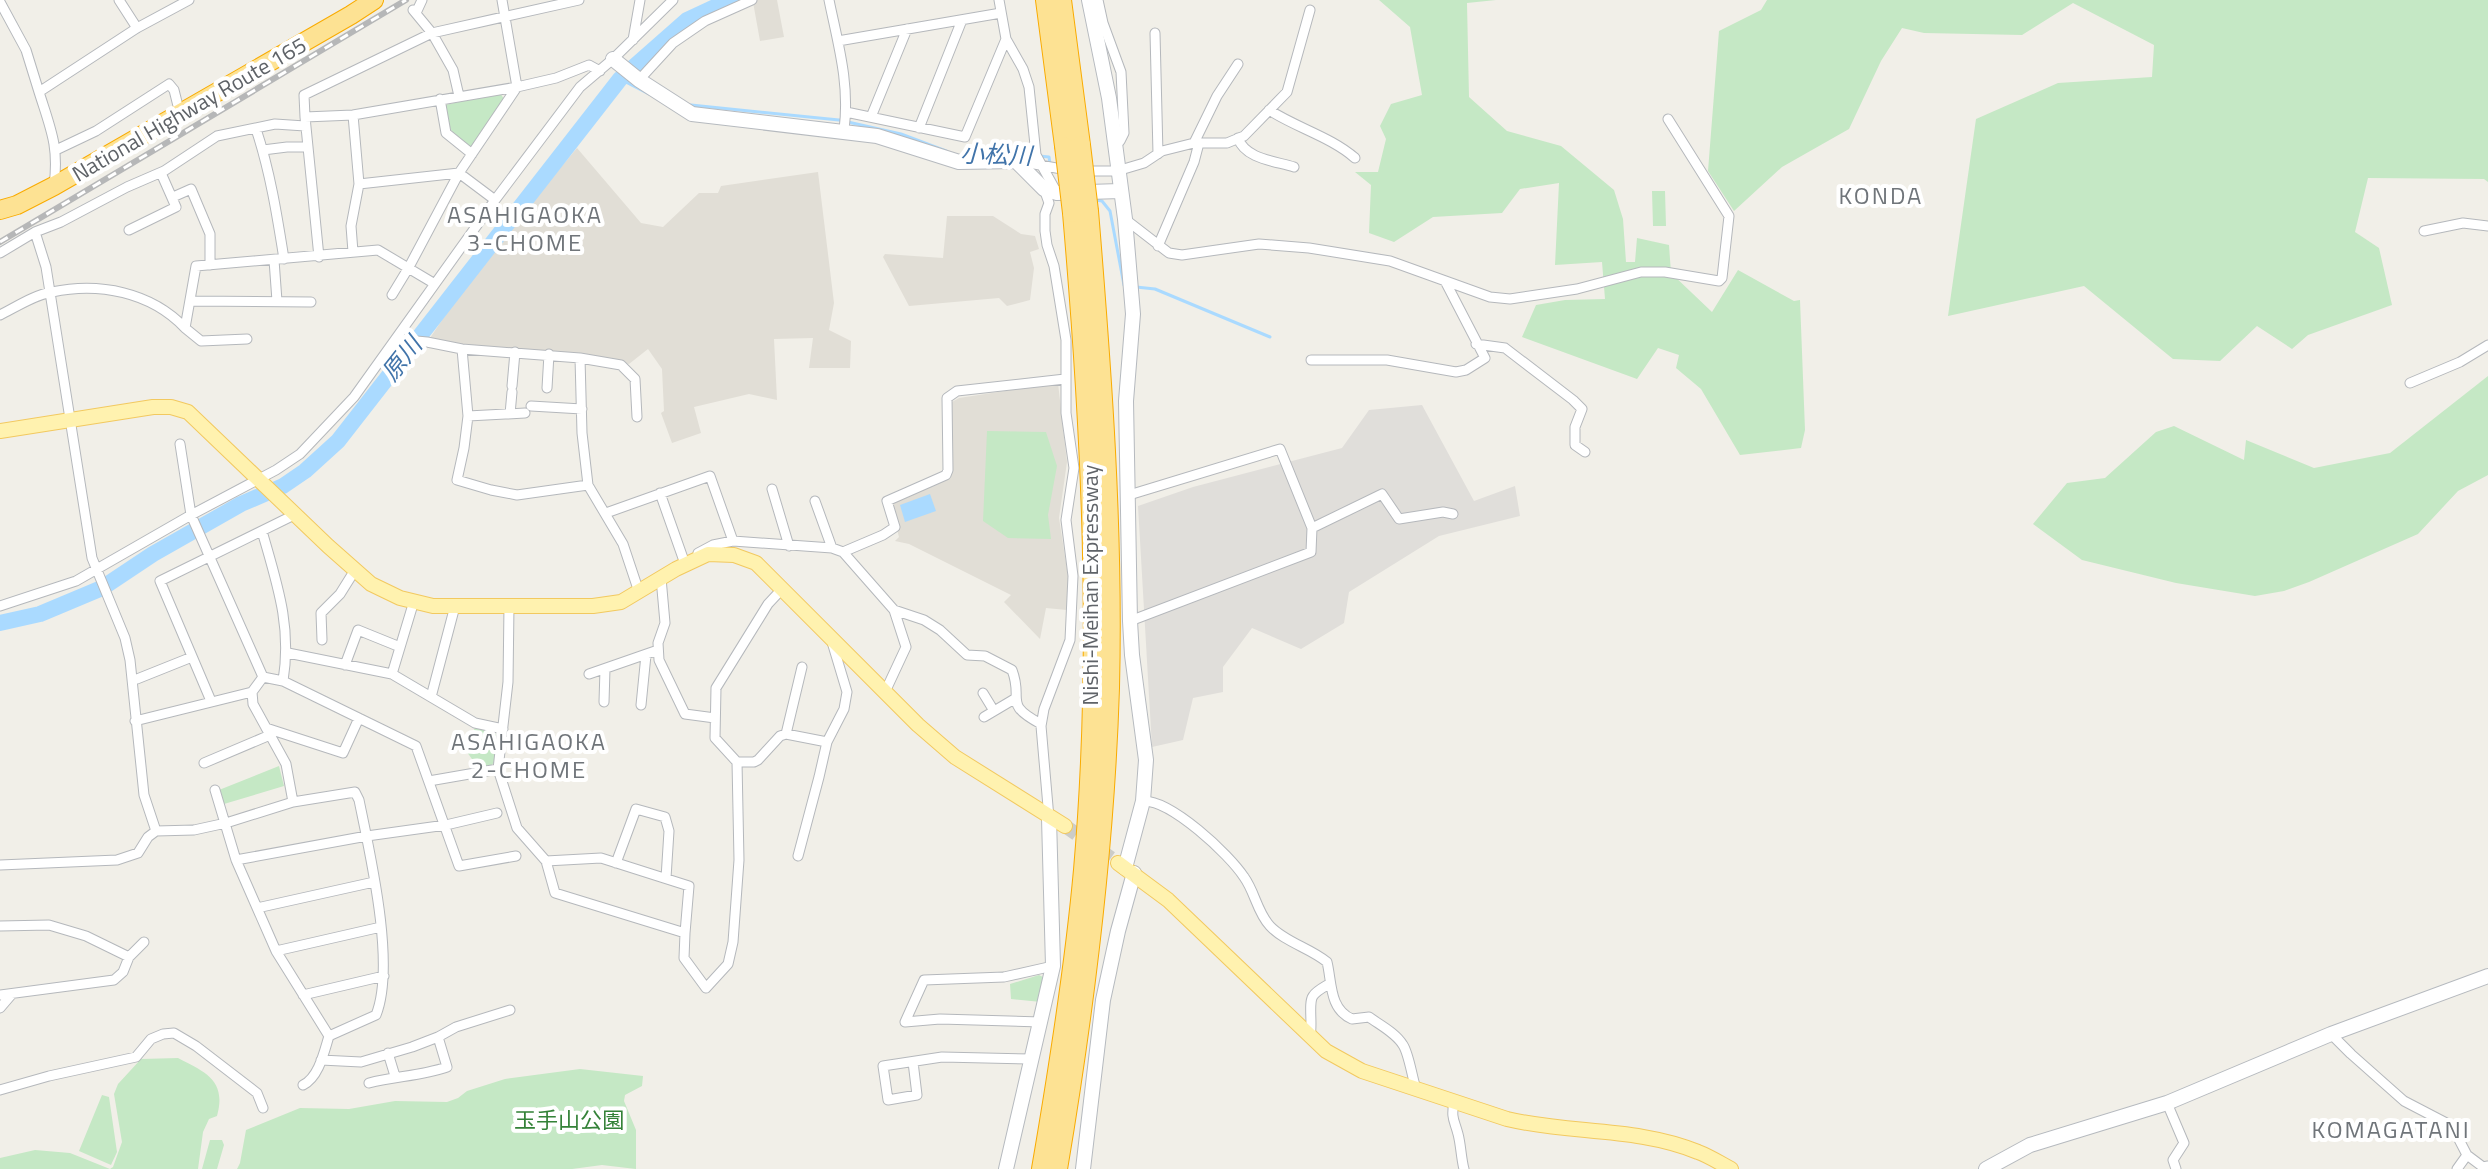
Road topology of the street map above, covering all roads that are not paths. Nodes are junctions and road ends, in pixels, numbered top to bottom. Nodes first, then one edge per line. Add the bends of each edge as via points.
1 (119, 0) edge
2 (189, 0) edge
3 (374, 0) edge
4 (422, 0) edge
5 (502, 0) edge
6 (579, 0) edge
7 (640, 0) edge
8 (673, 0) edge
9 (752, 0) edge
10 (829, 0) edge
11 (999, 0) edge
12 (1045, 0) edge
13 (1062, 0) edge
14 (1089, 0) edge
15 (1098, 0) edge
16 (0, 2) edge
17 (543, 3) edge
18 (1310, 10) dead end
19 (1001, 13) junction
20 (505, 15) junction
21 (962, 20) junction
22 (137, 28) junction
23 (907, 29) junction
24 (432, 33) junction
25 (1155, 33) dead end
26 (1006, 39) junction
27 (633, 40) junction
28 (838, 41) junction
29 (616, 62) junction
30 (1238, 64) dead end
31 (600, 71) junction
32 (636, 78) junction
33 (517, 87) junction
34 (39, 92) junction
35 (459, 96) junction
36 (440, 99) junction
37 (1269, 110) junction
38 (846, 112) junction
39 (180, 114) junction
40 (353, 115) junction
41 (871, 117) junction
42 (1668, 119) dead end
43 (305, 121) junction
44 (919, 128) junction
45 (256, 129) junction
46 (844, 130) junction
47 (1238, 138) junction
48 (1114, 142) junction
49 (1197, 143) junction
50 (1072, 146) junction
51 (307, 147) junction
52 (56, 150) junction
53 (263, 150) junction
54 (472, 154) junction
55 (1158, 154) junction
56 (1356, 154) dead end
57 (1016, 161) junction
58 (1043, 167) junction
59 (1294, 167) dead end
60 (1117, 171) junction
61 (161, 173) junction
62 (459, 173) junction
63 (359, 184) junction
64 (54, 186) junction
65 (1050, 191) junction
66 (1120, 191) junction
67 (173, 197) junction
68 (495, 200) junction
69 (0, 210) edge
70 (1080, 212) junction
71 (1125, 219) junction
72 (2488, 226) edge
73 (129, 230) dead end
74 (2424, 231) dead end
75 (35, 232) junction
76 (1158, 246) junction
77 (353, 252) junction
78 (0, 253) edge
79 (319, 257) junction
80 (279, 260) junction
81 (210, 265) junction
82 (409, 267) junction
83 (1445, 281) junction
84 (435, 284) junction
85 (50, 292) junction
86 (392, 295) dead end
87 (190, 301) junction
88 (277, 301) junction
89 (311, 302) dead end
90 (0, 315) edge
91 (185, 328) junction
92 (247, 339) dead end
93 (400, 339) junction
94 (1476, 344) junction
95 (2488, 345) edge
96 (462, 349) junction
97 (515, 352) junction
98 (549, 354) junction
99 (580, 358) junction
100 (1311, 360) dead end
101 (1065, 379) junction
102 (2410, 383) dead end
103 (547, 388) dead end
104 (582, 409) junction
105 (510, 414) junction
106 (468, 416) junction
107 (637, 417) dead end
108 (70, 420) junction
109 (0, 431) edge
110 (180, 444) dead end
111 (1585, 452) dead end
112 (262, 482) junction
113 (588, 485) junction
114 (772, 489) dead end
115 (660, 493) junction
116 (1129, 495) junction
117 (815, 501) dead end
118 (606, 513) junction
119 (292, 514) junction
120 (1453, 514) dead end
121 (192, 519) junction
122 (1312, 528) junction
123 (262, 531) junction
124 (733, 541) junction
125 (789, 546) junction
126 (832, 548) junction
127 (843, 552) junction
128 (209, 558) junction
129 (680, 565) junction
130 (355, 570) junction
131 (98, 575) junction
132 (661, 578) junction
133 (782, 589) junction
134 (639, 592) junction
135 (414, 601) junction
136 (0, 606) edge
137 (455, 606) junction
138 (509, 606) junction
139 (894, 610) junction
140 (1130, 621) junction
141 (832, 639) junction
142 (322, 640) dead end
143 (400, 647) junction
144 (658, 650) junction
145 (288, 653) junction
146 (646, 655) junction
147 (192, 657) junction
148 (345, 665) junction
149 (802, 667) dead end
150 (605, 669) junction
151 (392, 674) junction
152 (589, 674) dead end
153 (263, 677) junction
154 (137, 679) dead end
155 (283, 681) junction
156 (252, 692) junction
157 (885, 692) junction
158 (983, 693) dead end
159 (431, 697) junction
160 (1016, 698) junction
161 (211, 701) junction
162 (604, 702) dead end
163 (641, 705) dead end
164 (994, 711) junction
165 (984, 717) dead end
166 (359, 718) junction
167 (715, 718) junction
168 (135, 721) junction
169 (1041, 724) junction
170 (503, 729) junction
171 (268, 732) junction
172 (786, 734) junction
173 (827, 742) junction
174 (737, 762) junction
175 (204, 763) dead end
176 (498, 769) junction
177 (429, 781) junction
178 (215, 790) dead end
179 (1143, 801) junction
180 (293, 802) junction
181 (497, 813) dead end
182 (1049, 818) junction
183 (226, 823) junction
184 (446, 825) junction
185 (1065, 826) tunnel mouth
186 (156, 831) junction
187 (367, 836) junction
188 (516, 856) dead end
189 (798, 856) dead end
190 (236, 860) junction
191 (546, 861) junction
192 (616, 863) junction
193 (0, 865) edge
194 (1126, 868) junction
195 (666, 878) junction
196 (374, 882) junction
197 (257, 908) junction
198 (0, 926) edge
199 (381, 927) junction
200 (685, 933) junction
201 (144, 942) dead end
202 (276, 951) junction
203 (129, 957) junction
204 (1053, 966) junction
205 (384, 976) junction
206 (2488, 976) edge
207 (1329, 984) junction
208 (12, 994) junction
209 (0, 995) edge
210 (303, 995) junction
211 (0, 1008) edge
212 (510, 1010) dead end
213 (1041, 1022) junction
214 (2331, 1034) junction
215 (329, 1036) junction
216 (1310, 1036) junction
217 (438, 1037) junction
218 (388, 1053) junction
219 (1032, 1059) junction
220 (321, 1060) junction
221 (913, 1062) junction
222 (395, 1076) junction
223 (369, 1083) dead end
224 (303, 1085) dead end
225 (1416, 1089) junction
226 (0, 1090) edge
227 (1454, 1101) junction
228 (2167, 1103) junction
229 (263, 1108) dead end
230 (2467, 1155) junction
231 (2488, 1166) edge
232 (1006, 1169) edge
233 (1041, 1169) edge
234 (1058, 1169) edge
235 (1083, 1169) edge
236 (1464, 1169) edge
237 (1731, 1169) edge
238 (1986, 1169) edge
239 (2176, 1169) edge
240 (2457, 1169) edge

1 - 22 street
2 - 22 street
3 - 39 highway, National Highway Route 165
4 - 24 street via 415,12
5 - 20 street
6 - 17 street
7 - 27 street
8 - 27 street
9 - 32 street via 705,21
10 - 28 street
11 - 19 street
12 - 50 highway, Nishi-Meihan Expressway
13 - 50 highway, Nishi-Meihan Expressway
14 - 48 street
15 - 48 street via 1121,72 1124,133
16 - 34 street via 26,50
17 - 20 street
18 - 37 street via 1287,92
19 - 21 street
19 - 26 street
20 - 24 street
20 - 33 street
21 - 23 street
21 - 44 street
22 - 34 street
23 - 28 street
23 - 41 street
24 - 35 street via 453,70
24 - 43 street via 304,95
25 - 55 street
26 - 44 street via 965,137
26 - 58 street via 1029,87 1036,155
27 - 29 street
28 - 38 street
29 - 31 street
29 - 32 street
30 - 49 street
31 - 33 street via 589,65
31 - 68 street via 580,87
32 - 46 street via 692,114
33 - 35 street
33 - 54 street
34 - 52 street
35 - 36 street
36 - 40 street
36 - 54 street via 446,133
37 - 47 street
37 - 56 street
38 - 41 street
38 - 46 street
39 - 52 street via 169,84
39 - 64 highway, National Highway Route 165
40 - 43 street
40 - 63 street
41 - 44 street
42 - 83 street via 1729,216 1719,281 1641,272 1510,299
43 - 45 street
43 - 51 street
45 - 53 street
45 - 61 street via 217,136
46 - 57 street via 959,162
47 - 49 street
47 - 59 street via 1251,154
48 - 60 street
49 - 55 street
49 - 76 street
50 - 70 highway, Nishi-Meihan Expressway, bridge
51 - 53 street
51 - 79 street
52 - 64 street
53 - 80 street
54 - 62 street
55 - 60 street
57 - 58 street
57 - 65 street
58 - 60 street
58 - 65 street
60 - 66 street
61 - 67 street
61 - 75 street
62 - 63 street
62 - 68 street
62 - 82 street
63 - 77 street via 351,226
64 - 69 highway, National Highway Route 165
65 - 66 street
65 - 101 street via 1047,245 1066,340
66 - 71 street
67 - 73 street via 176,207
67 - 81 street via 191,189 210,234
68 - 84 street
70 - 233 highway, Nishi-Meihan Expressway via 1092,690 1080,901
70 - 234 highway, Nishi-Meihan Expressway via 1106,477 1109,698 1092,947
71 - 76 street
71 - 116 street via 1133,314 1126,401
72 - 74 street via 2463,223
75 - 78 street
75 - 85 street
76 - 83 street via 1182,255 1259,244 1309,248 1390,261
77 - 79 street
77 - 82 street via 378,250
79 - 80 street
80 - 81 street
80 - 88 street
81 - 87 street via 196,266
82 - 84 street
82 - 86 street
83 - 94 street
84 - 93 street
85 - 90 street
85 - 91 street via 111,289 171,313
85 - 108 street
87 - 88 street
87 - 91 street
88 - 89 street
91 - 92 street via 201,341
93 - 96 street
93 - 112 street via 311,443
94 - 100 street via 1485,358 1456,372 1387,360
94 - 111 street via 1505,348 1573,400 1582,409 1575,445
95 - 102 street
96 - 97 street
96 - 106 street
97 - 98 street
97 - 105 street
98 - 99 street
98 - 103 street
99 - 104 street
99 - 107 street via 621,365 635,379
101 - 127 street via 957,391 947,398 946,475 887,501 895,527
101 - 169 street via 1074,468 1066,520 1073,605 1070,640
104 - 105 street
104 - 113 street
105 - 106 street
106 - 113 street via 457,480 517,495
108 - 109 main road
108 - 112 main road via 153,407 188,412
108 - 131 street
110 - 121 street
112 - 119 main road
112 - 121 street
113 - 118 street
114 - 125 street
115 - 118 street
115 - 124 street via 710,476
115 - 129 street
116 - 122 street via 1280,449
116 - 140 street
117 - 126 street
118 - 134 street
119 - 123 street
119 - 130 main road
120 - 122 street via 1399,519 1382,494
121 - 128 street
121 - 131 street
122 - 140 street via 1311,552
123 - 128 street
123 - 145 street via 283,609
124 - 125 street
124 - 129 street via 713,545
125 - 126 street
126 - 127 street
127 - 139 street
128 - 147 street via 160,581
128 - 153 street
129 - 132 main road
129 - 133 main road via 708,554 734,555 756,563
130 - 135 main road via 371,584
130 - 142 street via 321,613
131 - 136 street
131 - 168 street via 127,649
132 - 134 main road
132 - 144 street via 665,623
133 - 141 main road
133 - 167 street via 716,688
134 - 138 main road via 621,602 593,606
135 - 137 main road
135 - 143 street
137 - 138 main road
137 - 159 street
138 - 170 street
139 - 157 street via 906,647
139 - 160 street via 924,620 967,655 985,656 1012,670
140 - 179 street via 1146,760
141 - 157 main road
141 - 173 street via 847,692
143 - 148 street via 358,630
143 - 151 street
144 - 146 street
144 - 167 street via 685,714
145 - 148 street
145 - 155 street
146 - 150 street
146 - 163 street
147 - 154 street
147 - 161 street
148 - 151 street
149 - 172 street
150 - 152 street
150 - 162 street
151 - 159 street
153 - 155 street
153 - 156 street
155 - 166 street
156 - 161 street
156 - 171 street
157 - 182 main road via 955,757
158 - 164 street
159 - 170 street via 475,723
160 - 164 street
160 - 169 street via 1022,714
161 - 168 street
164 - 165 street
166 - 171 street via 343,753
166 - 177 street via 416,746
167 - 174 street via 715,738
168 - 186 street via 144,795
169 - 182 street
170 - 176 street
171 - 175 street
171 - 180 street via 286,764
172 - 173 street
172 - 174 street via 758,760
173 - 189 street
174 - 200 street via 739,860 733,942 728,964 706,988 684,958
176 - 177 street
176 - 191 street via 517,828
177 - 184 street
178 - 183 street
179 - 194 street
179 - 207 street via 1157,803 1208,837 1245,877 1270,926 1327,962
180 - 183 street
180 - 187 street via 355,792
181 - 184 street
182 - 185 main road
182 - 204 street
183 - 186 street
183 - 190 street
184 - 187 street
184 - 188 street via 459,866
186 - 193 street via 138,853 117,860
187 - 190 street
187 - 196 street
190 - 197 street
191 - 192 street via 601,858
191 - 200 street via 555,893
192 - 195 street
192 - 195 street via 636,809 665,817
194 - 216 main road via 1168,900
194 - 235 street via 1103,1000
195 - 200 street via 689,886
196 - 197 street
196 - 199 street
197 - 202 street
198 - 203 street via 49,925
199 - 202 street
199 - 205 street
201 - 203 street
202 - 210 street
203 - 208 street via 114,980
204 - 213 street
204 - 213 street via 1004,977 924,980 905,1022
205 - 210 street
205 - 215 street via 376,1015
206 - 214 street
207 - 216 street via 1310,1002
207 - 225 street via 1347,1017 1369,1017 1403,1045
208 - 209 street
208 - 211 street
210 - 215 street
212 - 217 street
213 - 219 street
214 - 228 street
214 - 230 street via 2404,1101 2452,1126
215 - 220 street
216 - 225 main road via 1350,1065
217 - 218 street
217 - 222 street via 447,1067 426,1075
218 - 220 street via 361,1062
218 - 222 street
219 - 221 street via 942,1057
219 - 232 street
220 - 224 street
221 - 221 street via 883,1066 888,1100 917,1095
222 - 223 street
225 - 227 main road
226 - 229 street via 136,1057 151,1039 174,1033 257,1093
227 - 236 street via 1451,1118
227 - 237 main road via 1531,1125 1663,1141
228 - 238 street via 2051,1137
228 - 239 street via 2184,1143 2173,1160
230 - 231 street
230 - 240 street

